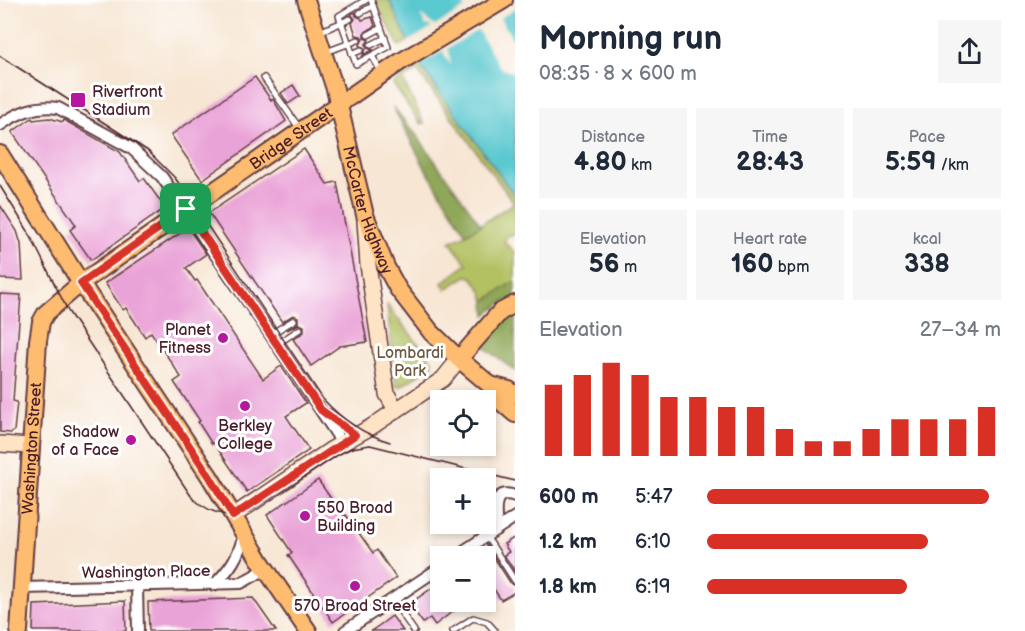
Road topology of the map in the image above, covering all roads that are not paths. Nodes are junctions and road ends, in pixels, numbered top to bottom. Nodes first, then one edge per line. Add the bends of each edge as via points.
1 (306, 0) edge
2 (366, 0) edge
3 (504, 0) edge
4 (372, 3) edge
5 (360, 13) dead end
6 (350, 19) dead end
7 (341, 24) junction
8 (381, 28) junction
9 (318, 33) junction
10 (368, 35) dead end
11 (385, 38) junction
12 (358, 40) dead end
13 (349, 44) junction
14 (371, 45) dead end
15 (361, 50) dead end
16 (324, 53) junction
17 (352, 54) junction
18 (372, 56) junction
19 (383, 74) junction
20 (264, 78) dead end
21 (339, 104) junction
22 (0, 125) edge
23 (300, 130) junction
24 (0, 154) edge
25 (186, 209) junction
26 (365, 215) junction
27 (81, 283) junction
28 (515, 304) edge
29 (294, 320) dead end
30 (300, 329) dead end
31 (274, 339) junction
32 (459, 359) junction
33 (490, 385) junction
34 (515, 395) edge
35 (321, 410) junction
36 (396, 410) junction
37 (515, 414) edge
38 (355, 435) junction
39 (0, 444) edge
40 (339, 444) junction
41 (31, 446) junction
42 (515, 496) edge
43 (233, 516) junction
44 (515, 517) edge
45 (497, 529) junction
46 (244, 534) junction
47 (486, 536) junction
48 (472, 546) edge
49 (266, 569) junction
50 (430, 574) edge
51 (515, 580) edge
52 (214, 585) junction
53 (137, 587) junction
54 (22, 588) junction
55 (392, 599) junction
56 (19, 631) edge
57 (138, 631) edge
58 (308, 631) edge
59 (345, 631) edge
60 (414, 631) edge
61 (453, 631) edge
62 (495, 631) edge

1 - 9 main road, McCarter Highway
2 - 7 lane via 339,16
3 - 19 main road, Bridge Street
4 - 5 lane
4 - 8 lane
6 - 7 lane
7 - 9 lane
7 - 13 lane
8 - 10 lane
8 - 11 lane
9 - 16 main road, McCarter Highway
11 - 14 lane
11 - 18 lane via 388,47
12 - 13 lane
13 - 16 lane
13 - 17 lane
15 - 17 lane
16 - 21 main road, McCarter Highway
17 - 18 lane via 356,64
18 - 19 lane
19 - 21 main road, Bridge Street
20 - 23 lane
21 - 23 main road, Bridge Street
21 - 26 main road, McCarter Highway
22 - 25 street via 29,109 48,106 65,110 142,156
23 - 25 main road, Bridge Street
24 - 27 main road
25 - 27 main road, Bridge Street
25 - 31 street
26 - 32 main road, McCarter Highway via 398,289 431,332
26 - 36 street via 368,265 387,394
27 - 41 main road, Washington Street via 52,307 41,322
27 - 43 main road
28 - 32 main road via 500,312
29 - 31 lane
30 - 31 lane
31 - 35 street
32 - 33 main road, McCarter Highway
32 - 36 street via 443,379
33 - 34 main road, McCarter Highway
33 - 37 main road, McCarter Highway
35 - 38 street
35 - 40 street
36 - 38 street
38 - 40 street
39 - 41 street
40 - 43 street
41 - 54 main road, Washington Street
42 - 45 street via 507,494 497,500
43 - 46 main road
44 - 45 street
45 - 47 street
46 - 49 main road
46 - 52 street via 233,564
47 - 48 street
47 - 51 lane
49 - 52 street, Washington Place via 241,584
49 - 58 main road
50 - 55 street
52 - 53 street, Washington Place
53 - 54 street, Washington Place
53 - 57 street
54 - 56 main road, Washington Street
55 - 59 street
55 - 60 lane
61 - 62 lane via 473,618 487,622

